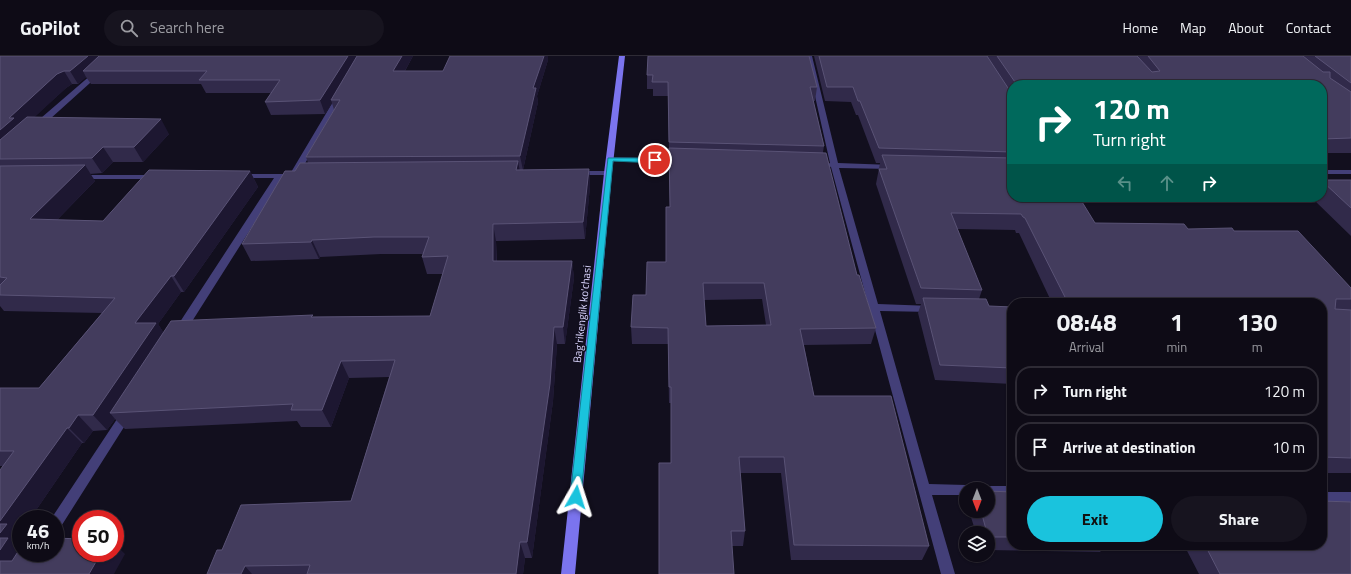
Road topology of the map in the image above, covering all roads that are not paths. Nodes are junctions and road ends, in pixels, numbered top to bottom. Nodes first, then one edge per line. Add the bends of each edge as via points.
1 (117, 56) edge
2 (622, 56) edge
3 (809, 56) edge
4 (344, 88) edge
5 (29, 133) edge
6 (610, 159) junction
7 (688, 161) edge
8 (820, 165) edge
9 (835, 166) junction
10 (899, 167) edge
11 (1327, 172) edge
12 (1351, 172) edge
13 (569, 173) edge
14 (608, 173) junction
15 (234, 176) edge
16 (280, 176) junction
17 (164, 177) edge
18 (70, 178) edge
19 (874, 307) junction
20 (943, 309) edge
21 (172, 343) edge
22 (133, 403) edge
23 (925, 489) junction
24 (959, 490) edge
25 (995, 491) edge
26 (1007, 491) edge
27 (1327, 497) edge
28 (1351, 498) edge
29 (64, 510) edge
30 (568, 574) edge
31 (948, 574) edge

1 - 5 lane
2 - 6 main road, Bag'rikenglik ko'chasi
3 - 9 lane
4 - 16 lane via 297,176
6 - 7 lane
6 - 14 main road, Bag'rikenglik ko'chasi
8 - 9 lane
9 - 10 lane
9 - 19 lane
11 - 12 lane
13 - 14 lane
14 - 30 main road, Bag'rikenglik ko'chasi
15 - 16 lane
16 - 21 lane
17 - 18 lane
19 - 20 lane
19 - 23 lane
22 - 29 lane
23 - 24 lane
23 - 31 lane
25 - 26 lane
27 - 28 lane

